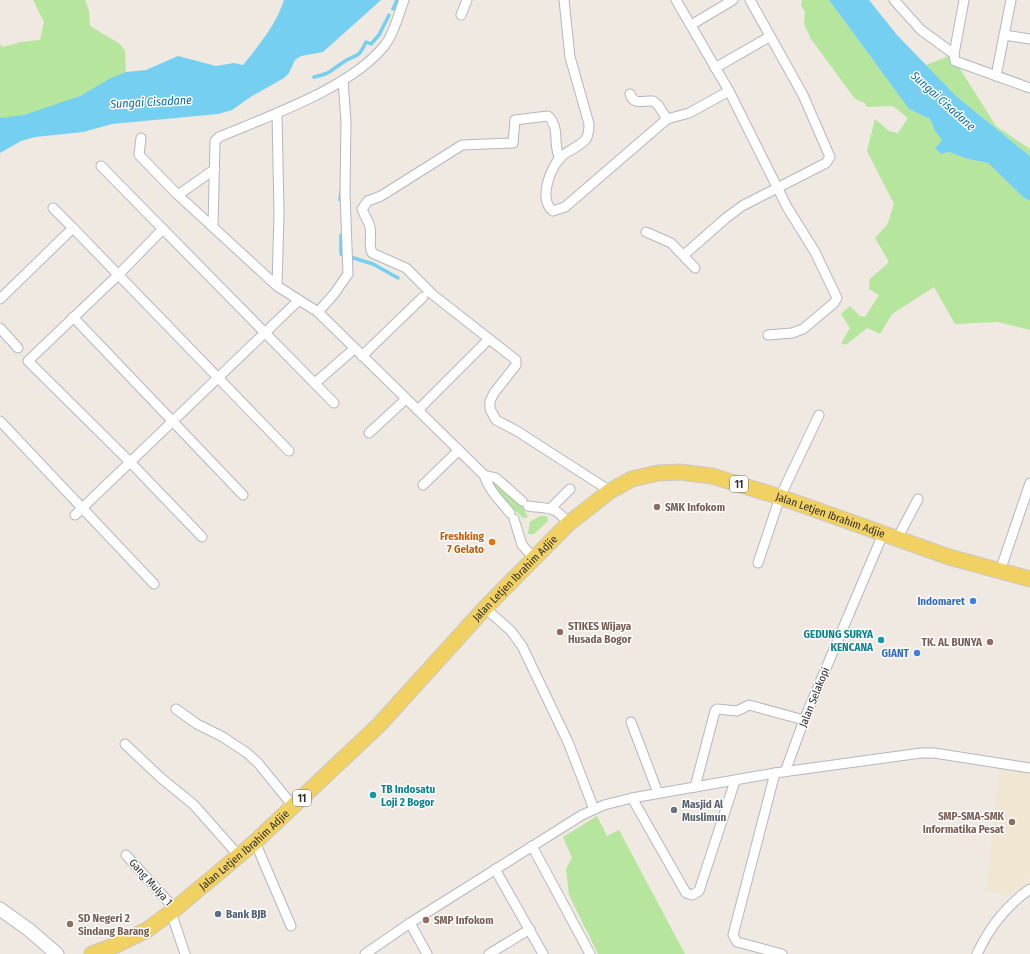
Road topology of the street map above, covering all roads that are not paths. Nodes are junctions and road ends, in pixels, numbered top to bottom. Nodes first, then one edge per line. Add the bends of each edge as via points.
1 (404, 0) edge
2 (467, 0) edge
3 (564, 0) edge
4 (676, 0) edge
5 (733, 0) edge
6 (750, 0) edge
7 (894, 0) edge
8 (964, 0) edge
9 (1011, 0) edge
10 (462, 15) dead end
11 (691, 25) junction
12 (1004, 35) junction
13 (769, 37) junction
14 (1030, 39) edge
15 (954, 54) junction
16 (715, 68) junction
17 (996, 76) junction
18 (343, 80) junction
19 (1030, 88) edge
20 (729, 91) junction
21 (630, 94) dead end
22 (276, 112) junction
23 (667, 119) junction
24 (141, 138) dead end
25 (560, 159) junction
26 (101, 166) dead end
27 (215, 168) junction
28 (777, 187) junction
29 (178, 195) junction
30 (53, 208) dead end
31 (212, 227) junction
32 (73, 228) junction
33 (163, 229) junction
34 (646, 232) dead end
35 (684, 255) junction
36 (695, 268) dead end
37 (118, 275) junction
38 (277, 286) junction
39 (423, 297) dead end
40 (0, 299) edge
41 (300, 300) junction
42 (318, 312) junction
43 (73, 317) junction
44 (0, 328) edge
45 (265, 333) junction
46 (768, 335) dead end
47 (485, 343) dead end
48 (18, 348) dead end
49 (354, 349) junction
50 (362, 356) junction
51 (219, 379) junction
52 (315, 383) junction
53 (406, 399) junction
54 (334, 403) dead end
55 (418, 410) junction
56 (819, 415) dead end
57 (0, 421) edge
58 (173, 422) junction
59 (369, 433) dead end
60 (459, 450) junction
61 (289, 451) dead end
62 (130, 462) junction
63 (484, 475) junction
64 (1030, 484) edge
65 (422, 485) dead end
66 (570, 489) dead end
67 (610, 491) junction
68 (243, 495) dead end
69 (780, 497) junction
70 (918, 499) dead end
71 (551, 508) junction
72 (82, 509) junction
73 (75, 516) dead end
74 (568, 524) junction
75 (883, 534) junction
76 (202, 537) dead end
77 (897, 539) junction
78 (534, 558) junction
79 (758, 563) dead end
80 (1000, 571) junction
81 (1030, 579) edge
82 (154, 584) dead end
83 (485, 608) junction
84 (176, 709) dead end
85 (804, 720) junction
86 (631, 722) dead end
87 (125, 744) dead end
88 (1030, 768) edge
89 (786, 772) junction
90 (775, 773) junction
91 (735, 780) junction
92 (695, 787) junction
93 (658, 794) junction
94 (632, 798) junction
95 (293, 806) junction
96 (594, 809) junction
97 (255, 842) junction
98 (532, 846) junction
99 (126, 855) dead end
100 (239, 856) junction
101 (495, 869) junction
102 (1030, 889) edge
103 (0, 909) edge
104 (173, 911) junction
105 (410, 923) junction
106 (291, 926) dead end
107 (530, 929) junction
108 (57, 954) edge
109 (92, 954) edge
110 (185, 954) edge
111 (365, 954) edge
112 (427, 954) edge
113 (489, 954) edge
114 (543, 954) edge
115 (590, 954) edge
116 (782, 954) edge
117 (977, 954) edge

1 - 18 street via 386,44 362,67
2 - 10 street
3 - 25 street via 570,57 589,131 585,140
4 - 11 street
5 - 11 street
6 - 13 street
7 - 15 street via 921,30
8 - 15 street
9 - 12 street
11 - 16 street
12 - 14 street
12 - 17 street
13 - 16 street
13 - 28 street via 803,95 830,157 826,163
15 - 17 street via 955,61
16 - 20 street
17 - 19 street
18 - 22 street
18 - 42 street via 346,130 346,245 349,265 348,274 343,282
20 - 23 street via 689,113
20 - 28 street
21 - 23 street via 632,99 638,102 653,101
22 - 27 street via 219,137 214,146
22 - 38 street via 279,207
23 - 25 street via 565,208 553,211 548,208 546,197 548,183
24 - 29 street via 139,155
25 - 67 street via 556,150 554,121 548,116 514,120 513,143 462,145 381,196 368,201 362,209 370,226 369,242 372,252 406,268 432,294 516,360 516,366 490,401 490,409 496,420
26 - 33 street
27 - 29 street
27 - 31 street
28 - 35 street via 733,212
28 - 46 street via 815,252 837,298 803,329 792,333
29 - 31 street
30 - 32 street
31 - 38 street
32 - 37 street
32 - 40 street
33 - 37 street
33 - 45 street
34 - 35 street via 671,242
35 - 36 street
37 - 43 street
37 - 51 street
38 - 41 street
39 - 50 street
41 - 42 street
41 - 45 street
42 - 49 street
43 - 58 street
43 - 62 street via 28,361
44 - 48 street
45 - 51 street
45 - 52 street
47 - 55 street
49 - 50 street
49 - 52 street
50 - 53 street
51 - 58 street
51 - 61 street
52 - 54 street
53 - 55 street
53 - 59 street
55 - 60 street
56 - 69 street
57 - 72 street
58 - 62 street
58 - 68 street
60 - 63 street
60 - 65 street
62 - 72 street
62 - 76 street
63 - 71 street via 496,478 525,503
63 - 78 street via 487,484 512,516 522,545
64 - 80 street
66 - 71 street
67 - 69 main road, Jalan Letjen Ibrahim Adjie / 11 via 632,479 680,472 712,476
67 - 74 main road, Jalan Letjen Ibrahim Adjie / 11
69 - 75 main road, Jalan Letjen Ibrahim Adjie / 11
69 - 79 street
70 - 77 street
71 - 74 street
72 - 73 street
72 - 82 street
74 - 78 main road, Jalan Letjen Ibrahim Adjie / 11
75 - 77 main road, Jalan Letjen Ibrahim Adjie / 11
75 - 85 street, Jalan Selakopi
77 - 80 main road, Jalan Letjen Ibrahim Adjie / 11
78 - 83 main road, Jalan Letjen Ibrahim Adjie / 11
80 - 81 main road, Jalan Letjen Ibrahim Adjie / 11
83 - 95 main road, Jalan Letjen Ibrahim Adjie / 11 via 379,725
83 - 96 street via 511,631 522,646 568,742
84 - 95 street via 247,753
85 - 89 street, Jalan Selakopi
85 - 92 street via 749,705 737,711 717,709
86 - 93 street
87 - 100 street via 194,805
88 - 89 street via 921,753
89 - 90 street
90 - 91 street
90 - 116 street via 733,935 737,942
91 - 92 street
91 - 94 street via 699,891 692,895 686,893
92 - 93 street
93 - 94 street
94 - 96 street
95 - 97 main road, Jalan Letjen Ibrahim Adjie / 11
96 - 98 street
97 - 100 main road, Jalan Letjen Ibrahim Adjie / 11
97 - 106 street
98 - 101 street
98 - 115 street
99 - 104 street, Gang Mulya 1
100 - 104 main road, Jalan Letjen Ibrahim Adjie / 11
101 - 105 street
101 - 107 street
102 - 117 street via 993,925
103 - 108 street
104 - 109 main road, Jalan Letjen Ibrahim Adjie / 11 via 147,930
104 - 110 street
105 - 111 street
105 - 112 street
107 - 113 street
107 - 114 street

